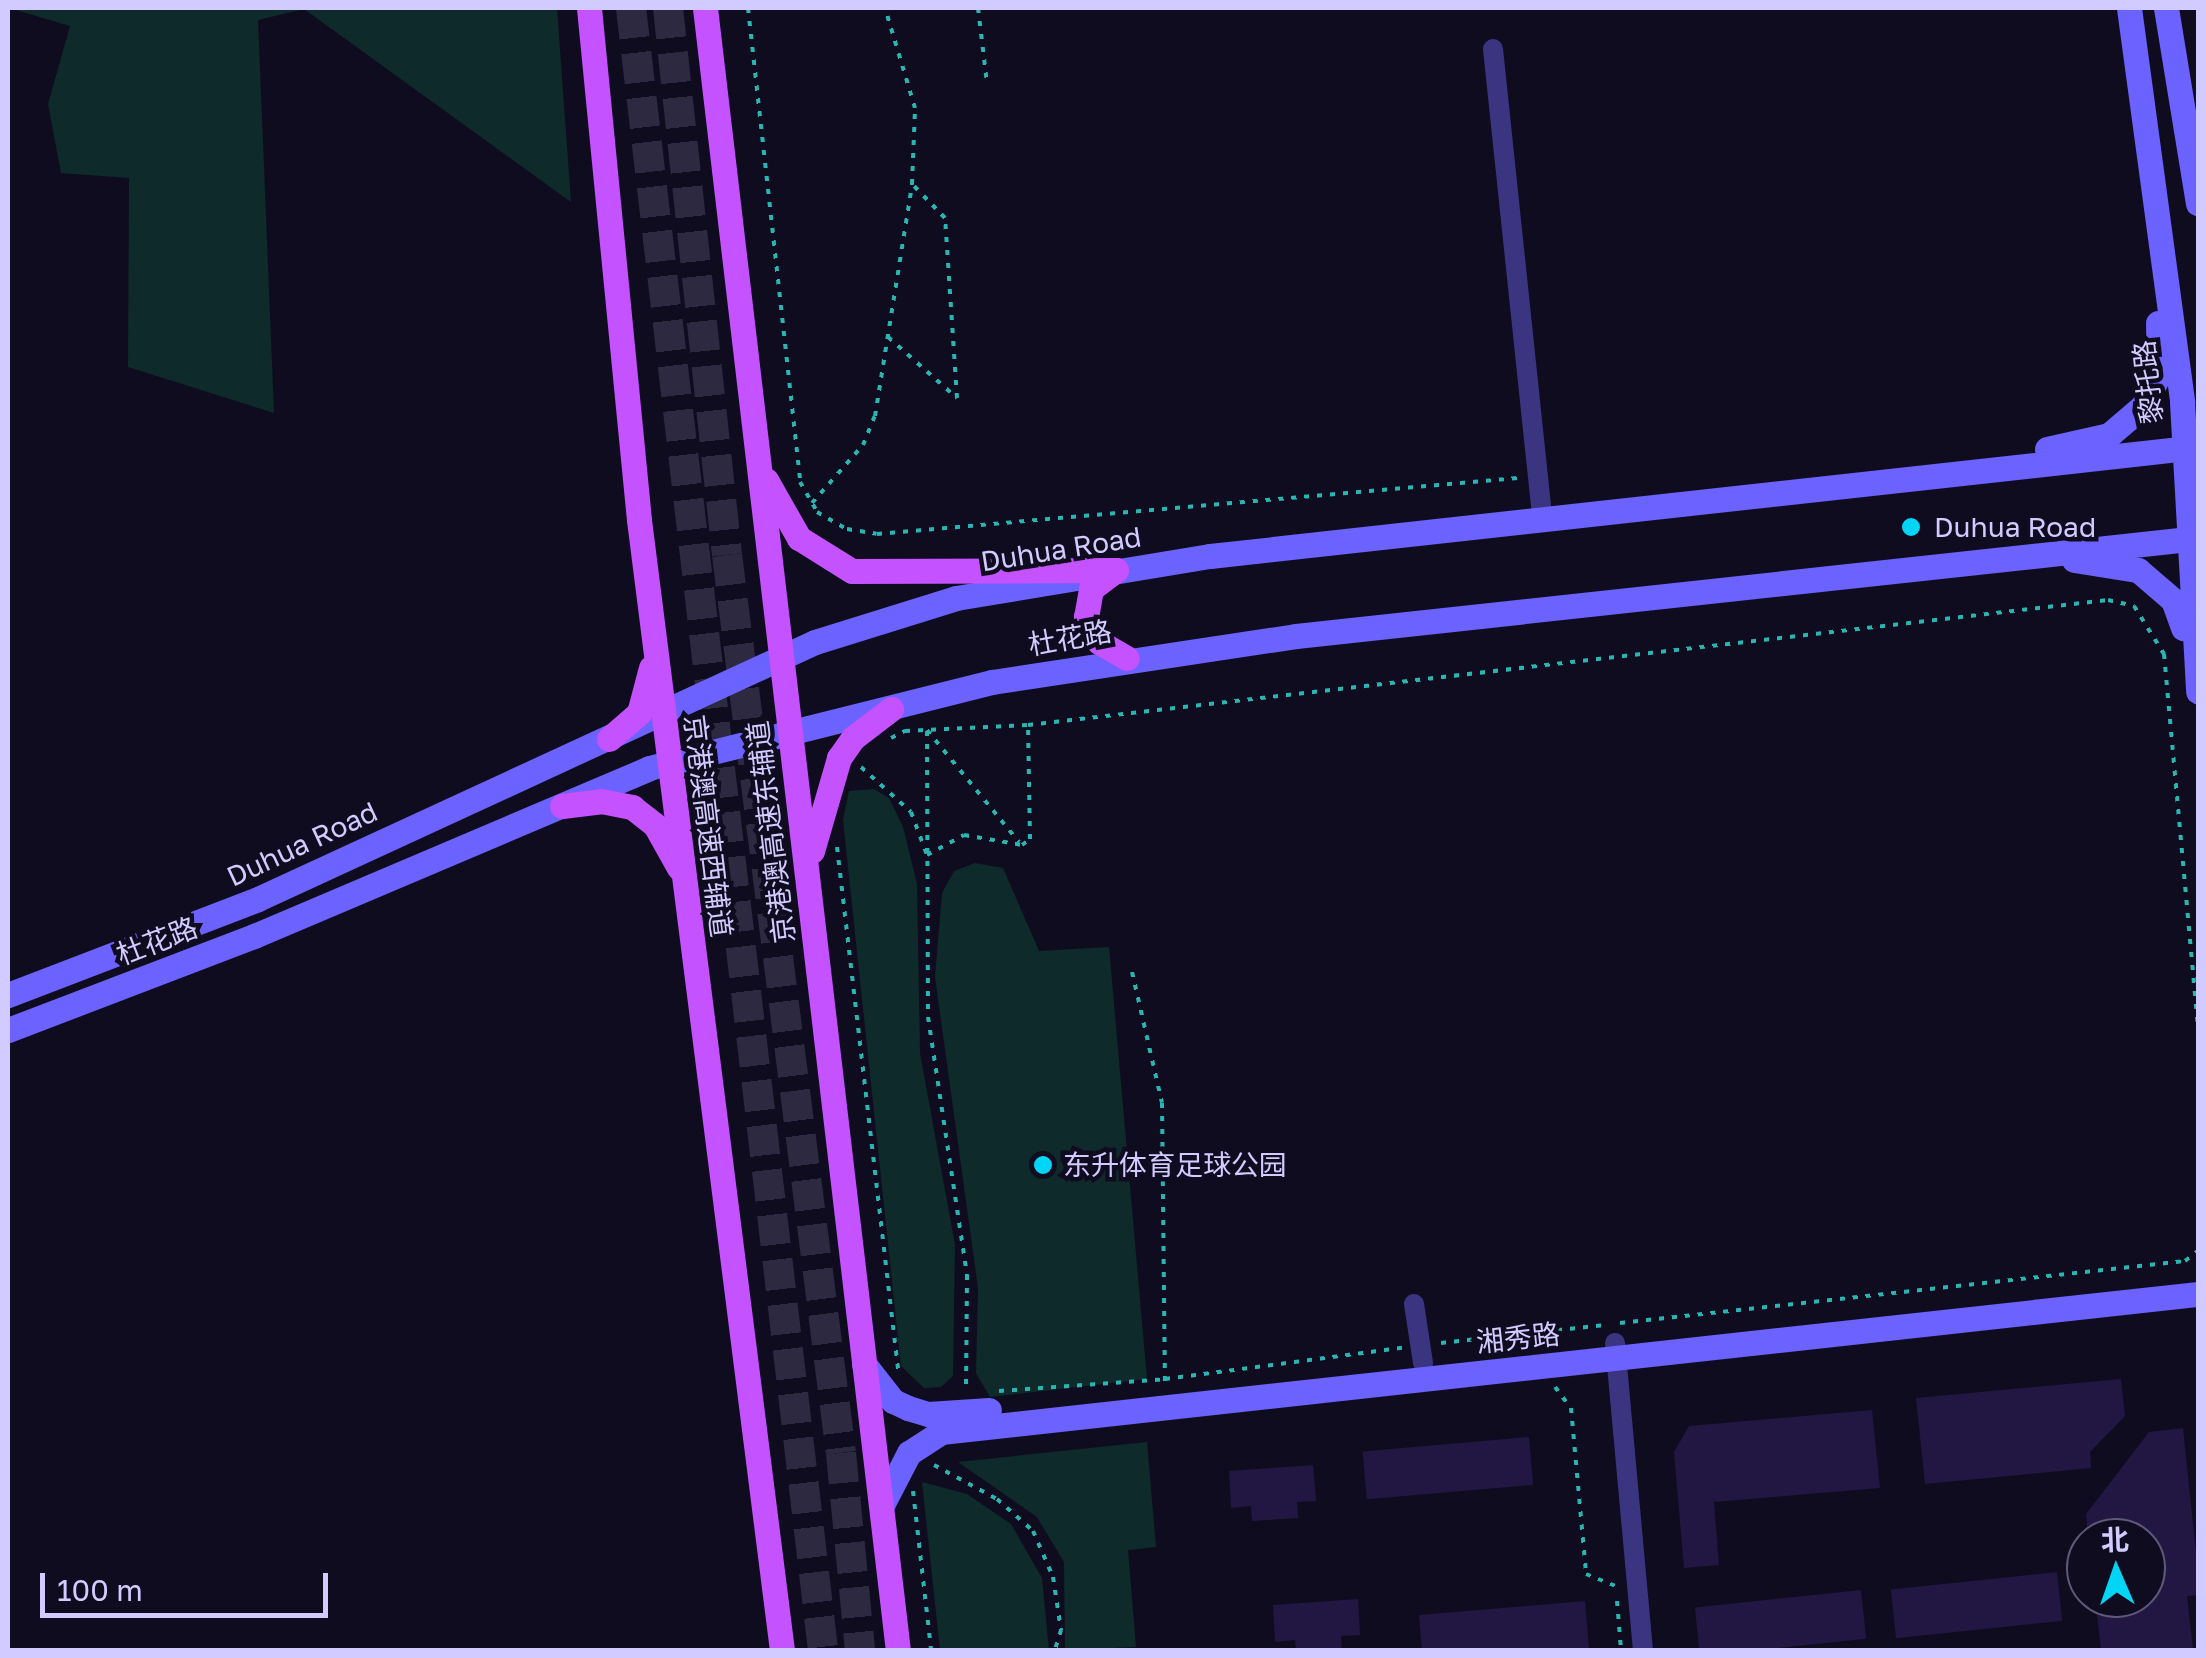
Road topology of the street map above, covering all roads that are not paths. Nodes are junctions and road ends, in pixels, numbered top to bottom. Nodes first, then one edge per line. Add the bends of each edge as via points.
1 (589, 8) edge
2 (705, 8) edge
3 (2128, 8) edge
4 (2166, 8) edge
5 (1493, 49) dead end
6 (2143, 100) junction
7 (2198, 203) edge
8 (754, 448) junction
9 (2191, 448) edge
10 (1932, 476) junction
11 (1542, 519) junction
12 (2192, 538) edge
13 (1959, 564) junction
14 (1116, 570) junction
15 (652, 623) junction
16 (780, 658) junction
17 (1127, 658) junction
18 (2197, 679) edge
19 (891, 708) junction
20 (664, 712) junction
21 (791, 735) junction
22 (609, 739) junction
23 (672, 760) junction
24 (562, 806) junction
25 (808, 886) junction
26 (688, 892) junction
27 (8, 994) edge
28 (8, 1030) edge
29 (2198, 1277) edge
30 (2198, 1294) edge
31 (1414, 1304) dead end
32 (1615, 1350) junction
33 (1422, 1354) junction
34 (864, 1364) junction
35 (882, 1505) junction
36 (782, 1650) edge
37 (898, 1650) edge
38 (1643, 1650) edge

1 - 15 main road, 京港澳高速西辅道
2 - 8 main road, 京港澳高速东辅道
3 - 6 street, 黎托路
4 - 7 street
5 - 11 street
6 - 9 street, 黎托路
6 - 10 street via 2138,152 2159,374 2143,406 2110,434
8 - 14 main road via 787,524 816,553 852,572
8 - 16 main road, 京港澳高速东辅道
9 - 10 street, Duhua Road
9 - 12 street, 黎托路
10 - 11 street, Duhua Road
11 - 14 street, Duhua Road
12 - 13 street, 杜花路
12 - 18 street, 黎托路
13 - 17 street, 杜花路
13 - 18 street via 2081,560 2138,570 2173,600
14 - 16 street, Duhua Road via 918,607
14 - 17 main road via 1092,589 1086,616 1099,642
15 - 20 main road, 京港澳高速西辅道
15 - 22 main road via 645,700
16 - 20 street, Duhua Road
16 - 21 main road, 京港澳高速东辅道
17 - 19 street, 杜花路
19 - 21 street, 杜花路
19 - 25 main road via 854,738 829,778
20 - 22 street, Duhua Road
20 - 23 main road, 京港澳高速西辅道
21 - 23 street, 杜花路
21 - 25 main road, 京港澳高速东辅道
22 - 27 street, Duhua Road via 258,899
23 - 24 street, 杜花路
23 - 26 main road, 京港澳高速西辅道
24 - 26 main road via 616,802 645,816 670,848
24 - 28 street, 杜花路 via 254,936
25 - 34 main road, 京港澳高速东辅道
26 - 36 main road, 京港澳高速西辅道 via 712,1135
29 - 32 street, 湘秀路
30 - 32 street, 湘秀路
31 - 33 street
32 - 33 street, 湘秀路
32 - 35 street, 湘秀路 via 942,1432 910,1453
32 - 38 street
33 - 34 street, 湘秀路 via 928,1414 893,1401
34 - 35 main road, 京港澳高速东辅道
35 - 37 main road, 京港澳高速东辅道

